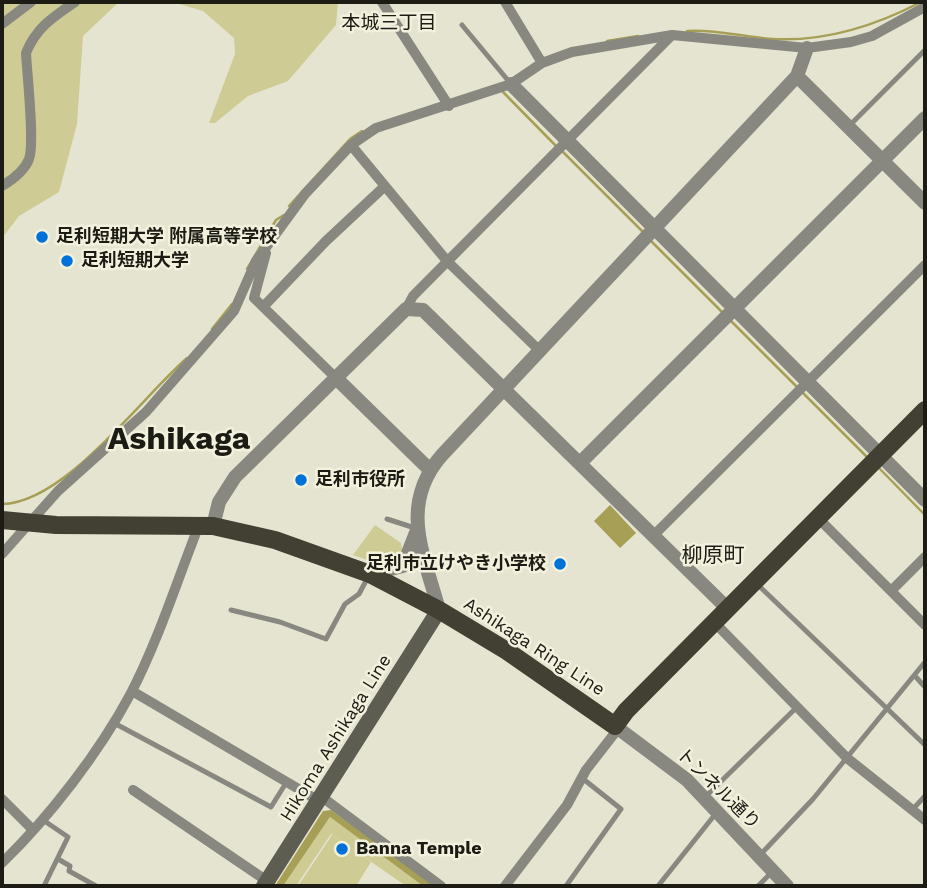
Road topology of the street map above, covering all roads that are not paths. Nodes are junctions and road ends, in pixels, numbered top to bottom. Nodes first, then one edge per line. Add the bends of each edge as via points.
1 (31, 2) edge
2 (75, 2) edge
3 (382, 2) edge
4 (505, 2) edge
5 (925, 7) edge
6 (2, 24) edge
7 (462, 25) dead end
8 (672, 35) junction
9 (807, 48) junction
10 (925, 50) edge
11 (542, 63) junction
12 (797, 76) junction
13 (511, 84) junction
14 (449, 106) junction
15 (925, 118) edge
16 (849, 126) junction
17 (567, 140) junction
18 (351, 145) junction
19 (883, 161) junction
20 (2, 186) edge
21 (385, 186) junction
22 (925, 203) edge
23 (655, 228) junction
24 (268, 246) junction
25 (447, 261) junction
26 (925, 265) edge
27 (264, 306) junction
28 (736, 307) junction
29 (406, 309) junction
30 (540, 351) junction
31 (337, 379) junction
32 (808, 381) junction
33 (505, 388) junction
34 (925, 410) edge
35 (880, 455) junction
36 (580, 463) junction
37 (430, 470) junction
38 (925, 500) edge
39 (818, 518) junction
40 (387, 519) dead end
41 (2, 520) edge
42 (29, 522) junction
43 (206, 526) junction
44 (418, 529) junction
45 (653, 536) junction
46 (2, 554) edge
47 (925, 557) edge
48 (370, 574) junction
49 (754, 582) junction
50 (891, 591) junction
51 (728, 609) junction
52 (231, 610) dead end
53 (439, 610) junction
54 (715, 623) junction
55 (925, 625) edge
56 (925, 662) edge
57 (915, 676) junction
58 (925, 687) edge
59 (132, 691) junction
60 (796, 708) junction
61 (886, 709) junction
62 (114, 723) junction
63 (615, 726) junction
64 (925, 745) edge
65 (847, 758) junction
66 (582, 778) junction
67 (288, 780) junction
68 (133, 790) dead end
69 (925, 796) edge
70 (704, 798) junction
71 (2, 799) edge
72 (321, 799) junction
73 (912, 810) junction
74 (717, 812) junction
75 (41, 818) junction
76 (925, 820) edge
77 (32, 829) junction
78 (759, 856) junction
79 (58, 859) junction
80 (2, 863) edge
81 (773, 871) junction
82 (266, 884) edge
83 (44, 886) edge
84 (96, 886) edge
85 (441, 886) edge
86 (505, 886) edge
87 (566, 886) edge
88 (658, 886) edge
89 (758, 886) edge
90 (787, 886) edge

1 - 6 street
2 - 20 street via 36,31 26,53 30,158
3 - 14 street
4 - 11 street
5 - 9 street via 872,36
7 - 13 lane
8 - 9 street
8 - 11 street via 572,52
8 - 17 street
9 - 12 street
10 - 16 lane
11 - 13 street
12 - 16 street
12 - 23 street
13 - 14 street
13 - 17 street
14 - 18 street via 376,128
15 - 19 street
16 - 19 street
17 - 23 street
17 - 25 street
18 - 21 street
18 - 24 street via 305,194
19 - 22 street
19 - 28 street
21 - 25 street
21 - 27 street
23 - 28 street
23 - 30 street
24 - 27 street via 254,298
24 - 42 street via 256,261 234,311 146,412
25 - 29 street
25 - 30 street
26 - 32 street
27 - 31 street
28 - 32 street
28 - 36 street
29 - 31 street
29 - 33 street via 423,310
30 - 33 street
31 - 37 street
31 - 43 street via 235,477
32 - 35 street
32 - 45 street
33 - 36 street
33 - 37 street
34 - 35 main road
35 - 38 street
35 - 39 main road
36 - 45 street
37 - 44 street via 420,492
39 - 49 main road
39 - 50 street
40 - 44 lane
41 - 42 main road, Ashikaga Ring Line
42 - 43 main road, Ashikaga Ring Line
42 - 46 street
43 - 48 main road, Ashikaga Ring Line via 275,540
43 - 59 street
44 - 48 street via 403,566
44 - 53 street
45 - 51 street
47 - 50 street
48 - 52 lane via 359,594 345,604 326,639
48 - 53 main road, Ashikaga Ring Line
49 - 51 main road
49 - 61 lane
50 - 55 street
51 - 54 main road
53 - 63 main road, Ashikaga Ring Line
53 - 72 main road, Hikoma Ashikaga Line
54 - 60 street
54 - 63 main road
56 - 57 lane
57 - 58 lane
57 - 61 lane
59 - 62 street
59 - 67 street
60 - 65 street
60 - 70 lane
61 - 64 lane
61 - 65 lane
62 - 67 lane via 271,807
62 - 75 street
63 - 66 street
63 - 70 street, トンネル通り
65 - 73 street
65 - 78 lane
66 - 86 street
66 - 87 lane via 621,809
67 - 72 street
68 - 82 street
69 - 73 lane
70 - 74 street, トンネル通り
71 - 77 street
72 - 82 main road, Hikoma Ashikaga Line
72 - 85 street
73 - 76 street
74 - 78 street, トンネル通り
74 - 88 lane
75 - 77 street
75 - 79 lane via 68,837
77 - 80 street
78 - 81 street, トンネル通り
79 - 83 lane
79 - 84 lane
81 - 89 lane
81 - 90 street, トンネル通り

